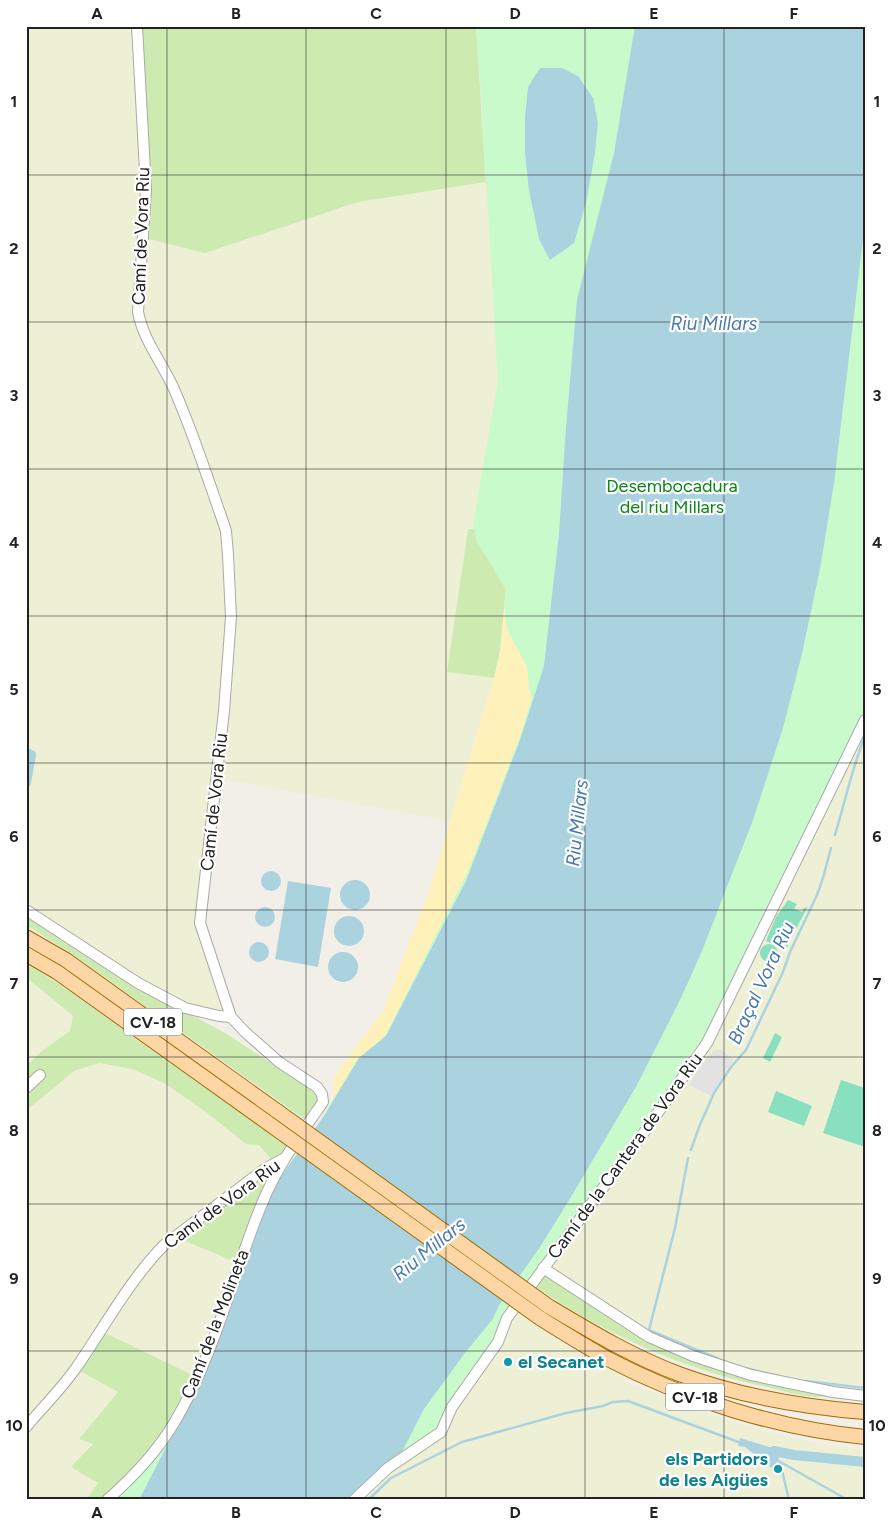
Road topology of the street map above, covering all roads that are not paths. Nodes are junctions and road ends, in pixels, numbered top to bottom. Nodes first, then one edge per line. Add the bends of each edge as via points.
1 (136, 26) edge
2 (865, 720) edge
3 (26, 910) edge
4 (26, 937) edge
5 (26, 954) edge
6 (231, 1017) junction
7 (40, 1075) dead end
8 (26, 1088) edge
9 (285, 1158) junction
10 (543, 1268) junction
11 (865, 1396) edge
12 (865, 1412) edge
13 (26, 1427) edge
14 (865, 1437) edge
15 (107, 1500) edge
16 (354, 1500) edge

1 - 6 street, Camí de Vora Riu via 146,189 138,312 143,332 173,388 226,531 232,617 200,923
2 - 10 street, Camí de la Cantera de Vora Riu via 707,1043
3 - 6 street via 138,983 185,1008
4 - 12 main road, CV-18, bridge via 66,960 548,1306 619,1347 679,1374 744,1393 799,1405
5 - 14 main road, CV-18, bridge via 57,972 540,1318 610,1360 669,1387 736,1410 798,1428
6 - 9 street, Camí de Vora Riu via 279,1062 317,1087 322,1094 323,1102
7 - 8 street
9 - 13 street, Camí de Vora Riu via 266,1168 159,1250 112,1312 75,1370
9 - 15 street, Camí de la Molineta via 262,1204 204,1364 175,1422 134,1473
10 - 11 street via 649,1337 693,1356 751,1375
10 - 16 street, Camí de la Cantera de Vora Riu via 507,1318 498,1342 452,1407 441,1432 388,1468

